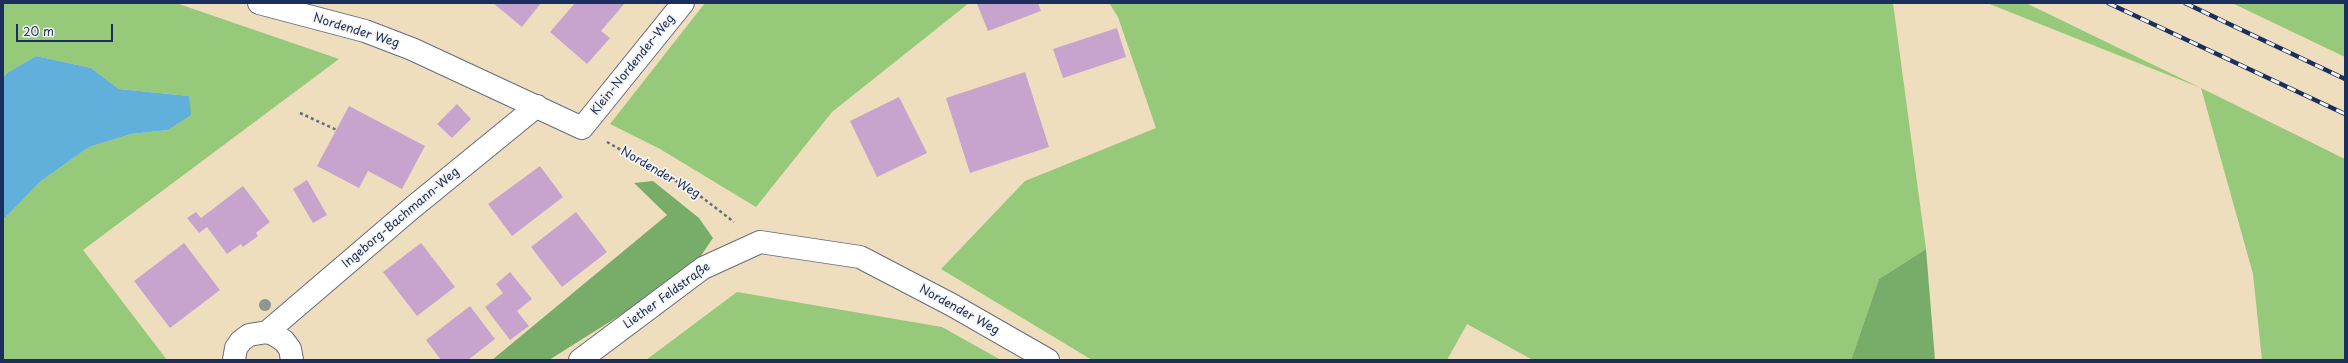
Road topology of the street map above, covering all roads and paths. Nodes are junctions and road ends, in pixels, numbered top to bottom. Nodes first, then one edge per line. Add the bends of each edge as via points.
1 (259, 3) edge
2 (683, 3) edge
3 (537, 106) junction
4 (300, 113) dead end
5 (582, 128) junction
6 (337, 130) dead end
7 (760, 242) junction
8 (267, 332) junction
9 (234, 360) edge
10 (292, 360) edge
11 (580, 360) edge
12 (1048, 360) edge

1 - 3 street, Nordender Weg via 365,31 412,49
2 - 5 street, Klein-Nordender-Weg
3 - 5 street, Nordender Weg
3 - 8 street, Ingeborg-Bachmann-Weg via 412,208
4 - 6 path
5 - 7 path, Nordender Weg via 695,192
7 - 11 street, Liether Feldstraße via 703,268
7 - 12 street, Nordender Weg via 860,257 952,305
8 - 9 street, Ingeborg-Bachmann-Weg via 249,335 241,341 236,348
8 - 10 street via 284,341 290,349

